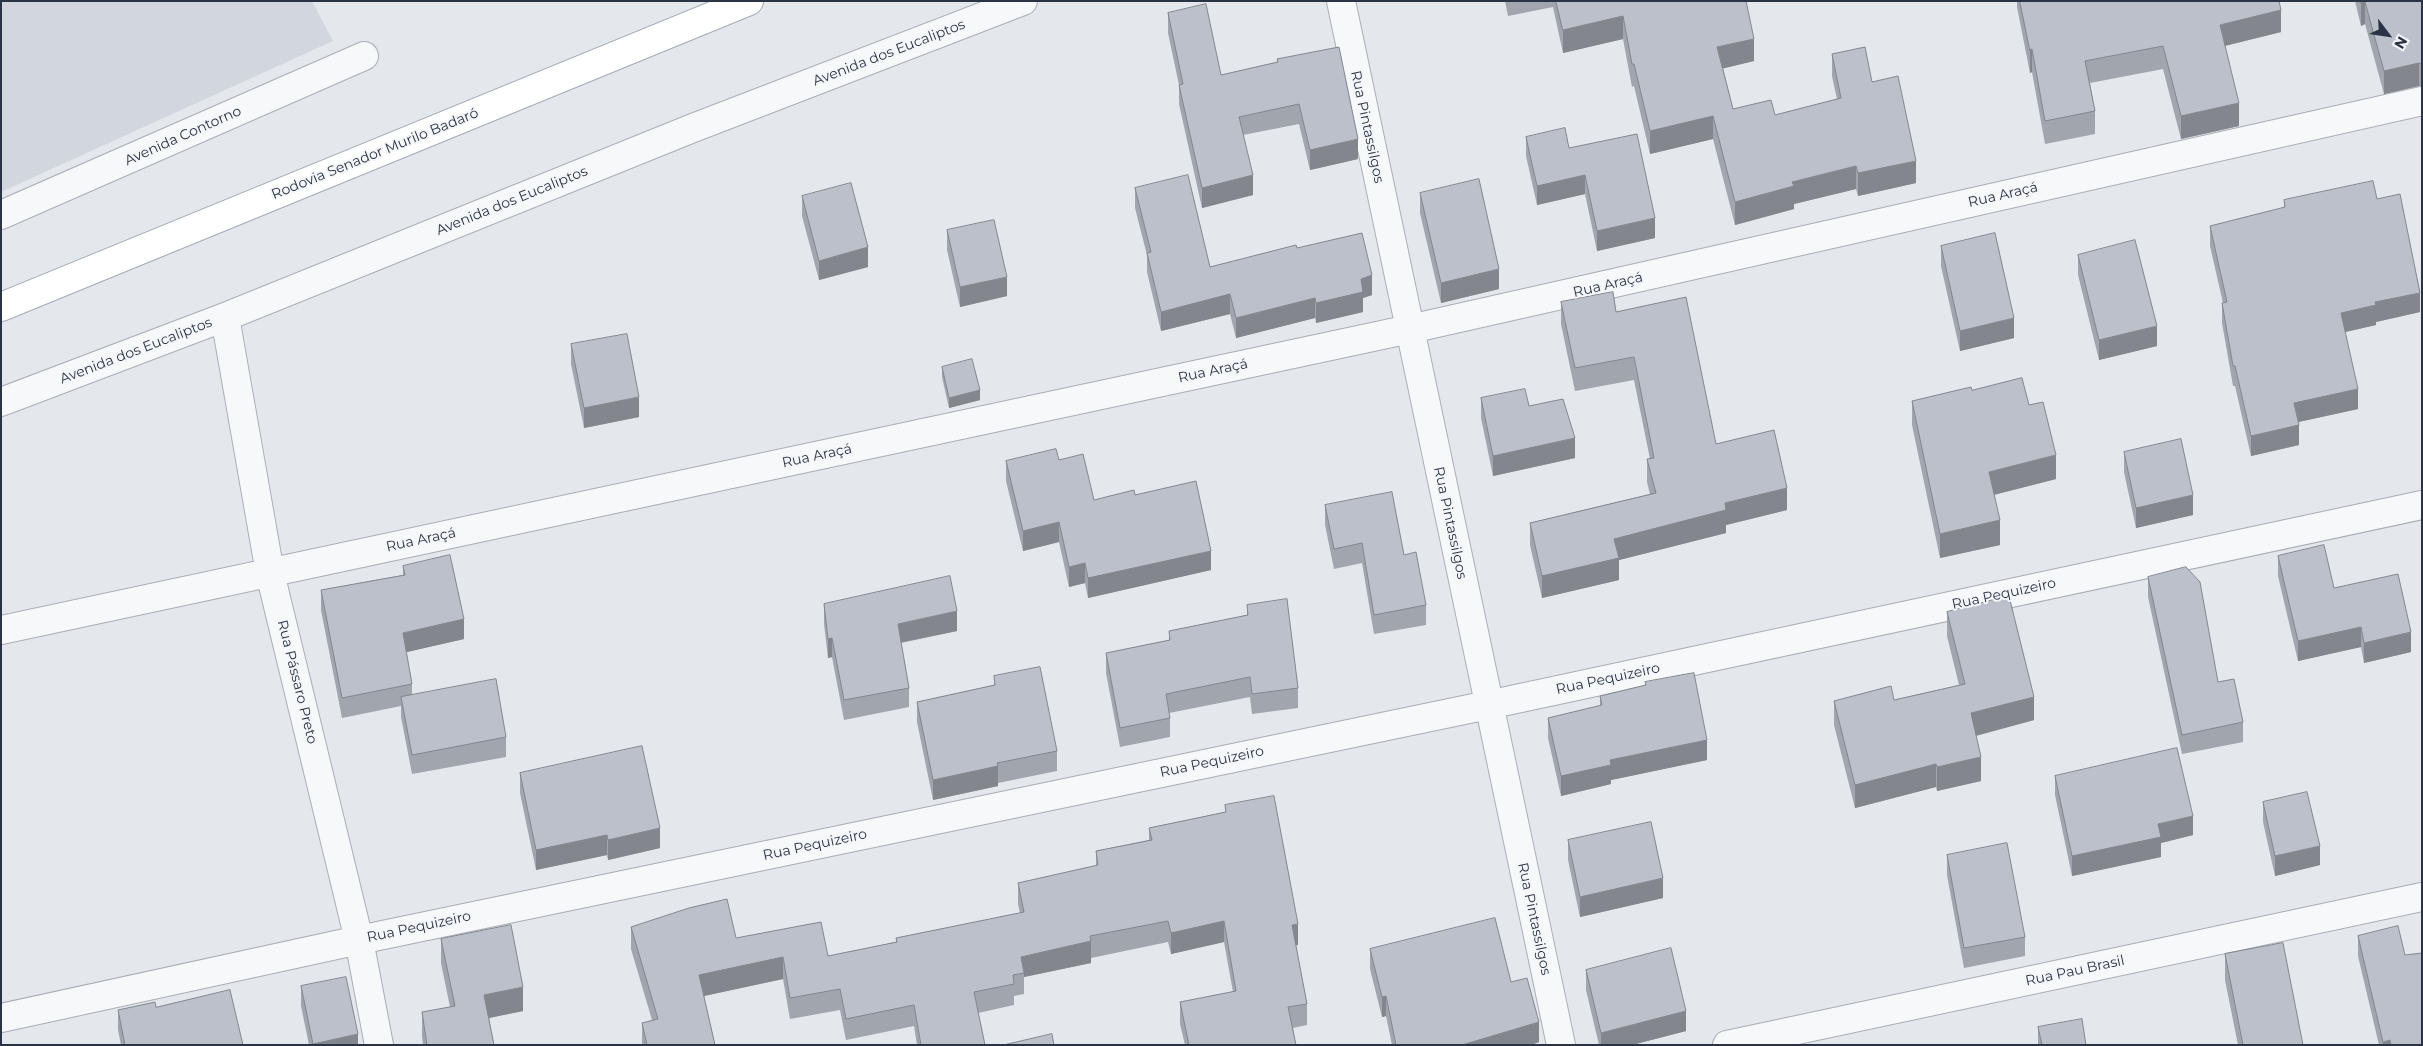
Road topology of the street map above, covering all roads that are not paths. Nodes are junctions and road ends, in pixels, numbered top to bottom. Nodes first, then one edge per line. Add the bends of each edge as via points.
1 (749, 1) edge
2 (1042, 1) edge
3 (1341, 1) edge
4 (1018, 3) edge
5 (364, 56) dead end
6 (2422, 101) edge
7 (1, 215) edge
8 (1, 307) edge
9 (225, 316) junction
10 (1410, 329) junction
11 (1, 402) edge
12 (2422, 505) edge
13 (270, 572) junction
14 (1, 630) edge
15 (1488, 705) junction
16 (2422, 897) edge
17 (359, 940) junction
18 (1, 1018) edge
19 (380, 1045) edge
20 (1561, 1045) edge
21 (1727, 1045) edge

1 - 8 main road, Rodovia Senador Murilo Badaró
2 - 4 street, Avenida dos Eucaliptos
3 - 10 street, Rua Pintassilgos
4 - 9 street, Avenida dos Eucaliptos via 693,128
5 - 7 street, Avenida Contorno
6 - 10 street, Rua Araçá
9 - 11 street, Avenida dos Eucaliptos
9 - 13 street, Rua Pássaro Preto
10 - 13 street, Rua Araçá
10 - 15 street, Rua Pintassilgos
12 - 15 street, Rua Pequizeiro
13 - 14 street, Rua Araçá
13 - 17 street, Rua Pássaro Preto
15 - 17 street, Rua Pequizeiro
15 - 20 street, Rua Pintassilgos
16 - 21 street, Rua Pau Brasil
17 - 18 street, Rua Pequizeiro
17 - 19 street, Rua Pássaro Preto

